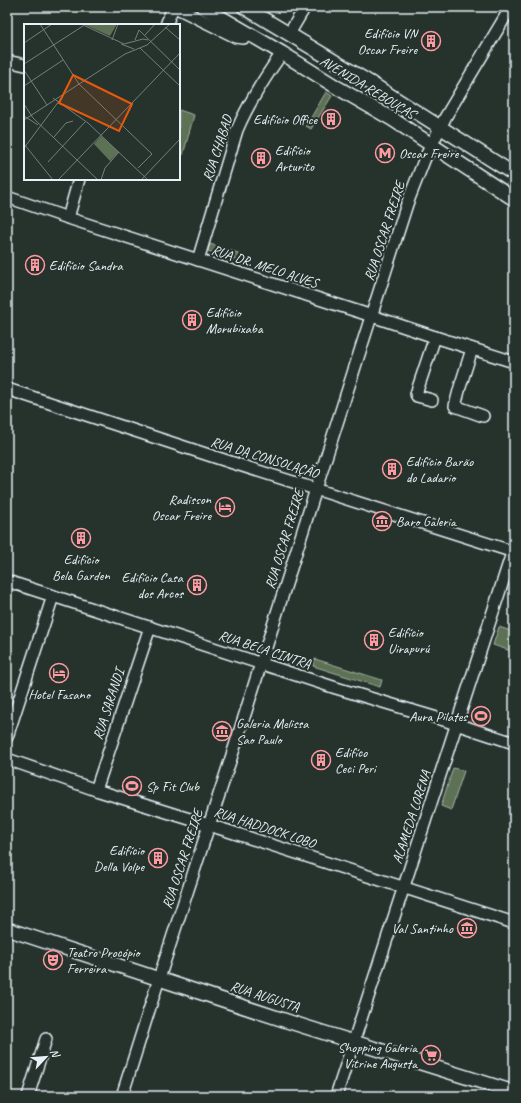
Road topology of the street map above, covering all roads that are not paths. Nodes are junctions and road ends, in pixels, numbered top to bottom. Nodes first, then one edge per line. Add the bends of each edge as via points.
1 (174, 7) edge
2 (203, 7) edge
3 (244, 7) edge
4 (305, 7) edge
5 (511, 7) edge
6 (166, 24) edge
7 (289, 34) junction
8 (252, 35) junction
9 (282, 53) junction
10 (7, 61) edge
11 (24, 65) edge
12 (441, 127) junction
13 (432, 144) junction
14 (514, 174) edge
15 (78, 180) edge
16 (7, 197) edge
17 (514, 199) edge
18 (68, 218) junction
19 (198, 260) junction
20 (372, 316) junction
21 (435, 337) junction
22 (472, 349) junction
23 (514, 362) edge
24 (7, 389) edge
25 (432, 400) dead end
26 (483, 416) dead end
27 (316, 489) junction
28 (513, 550) edge
29 (7, 581) edge
30 (53, 596) junction
31 (150, 627) junction
32 (261, 663) junction
33 (457, 724) junction
34 (7, 737) edge
35 (514, 743) edge
36 (7, 759) edge
37 (96, 790) junction
38 (209, 825) junction
39 (404, 888) junction
40 (514, 923) edge
41 (7, 929) edge
42 (159, 979) junction
43 (46, 1039) dead end
44 (354, 1042) junction
45 (514, 1092) edge
46 (28, 1096) edge
47 (122, 1096) edge
48 (336, 1096) edge

1 - 6 street
1 - 8 street via 236,37
2 - 8 main road, AVENIDA REBOUÇAS
3 - 7 main road, AVENIDA REBOUÇAS
4 - 7 street
5 - 12 street, RUA OSCAR FREIRE
7 - 12 main road, AVENIDA REBOUÇAS
8 - 9 main road, AVENIDA REBOUÇAS
9 - 13 main road, AVENIDA REBOUÇAS
9 - 19 street, RUA CHABAD via 255,93 242,118
10 - 11 street
12 - 13 street, RUA OSCAR FREIRE
12 - 14 main road, AVENIDA REBOUÇAS
13 - 17 main road, AVENIDA REBOUÇAS
13 - 20 street, RUA OSCAR FREIRE via 407,204
15 - 18 street
16 - 18 street, RUA DR. MELO ALVES
18 - 19 street, RUA DR. MELO ALVES
19 - 20 street, RUA DR. MELO ALVES
20 - 21 street, RUA DR. MELO ALVES
20 - 27 street, RUA OSCAR FREIRE
21 - 22 street, RUA DR. MELO ALVES
21 - 25 street via 416,394
22 - 23 street, RUA DR. MELO ALVES
22 - 26 street via 456,406
24 - 27 street, RUA DA CONSOLAÇÃO
27 - 28 street, RUA DA CONSOLAÇÃO
27 - 32 street, RUA OSCAR FREIRE
28 - 33 street, ALAMEDA LORENA
29 - 30 street, RUA BELA CINTRA
30 - 31 street, RUA BELA CINTRA
30 - 34 street
31 - 32 street, RUA BELA CINTRA
31 - 37 street, RUA SARANDI
32 - 33 street, RUA BELA CINTRA
32 - 38 street, RUA OSCAR FREIRE
33 - 35 street, RUA BELA CINTRA
33 - 39 street, ALAMEDA LORENA
36 - 37 street, RUA HADDOCK LOBO
37 - 38 street, RUA HADDOCK LOBO
38 - 39 street, RUA HADDOCK LOBO
38 - 42 street, RUA OSCAR FREIRE
39 - 40 street, RUA HADDOCK LOBO
39 - 44 street, ALAMEDA LORENA
41 - 42 main road, RUA AUGUSTA
42 - 44 main road, RUA AUGUSTA
42 - 47 street, RUA OSCAR FREIRE
43 - 46 street
44 - 45 main road, RUA AUGUSTA
44 - 48 street, ALAMEDA LORENA

